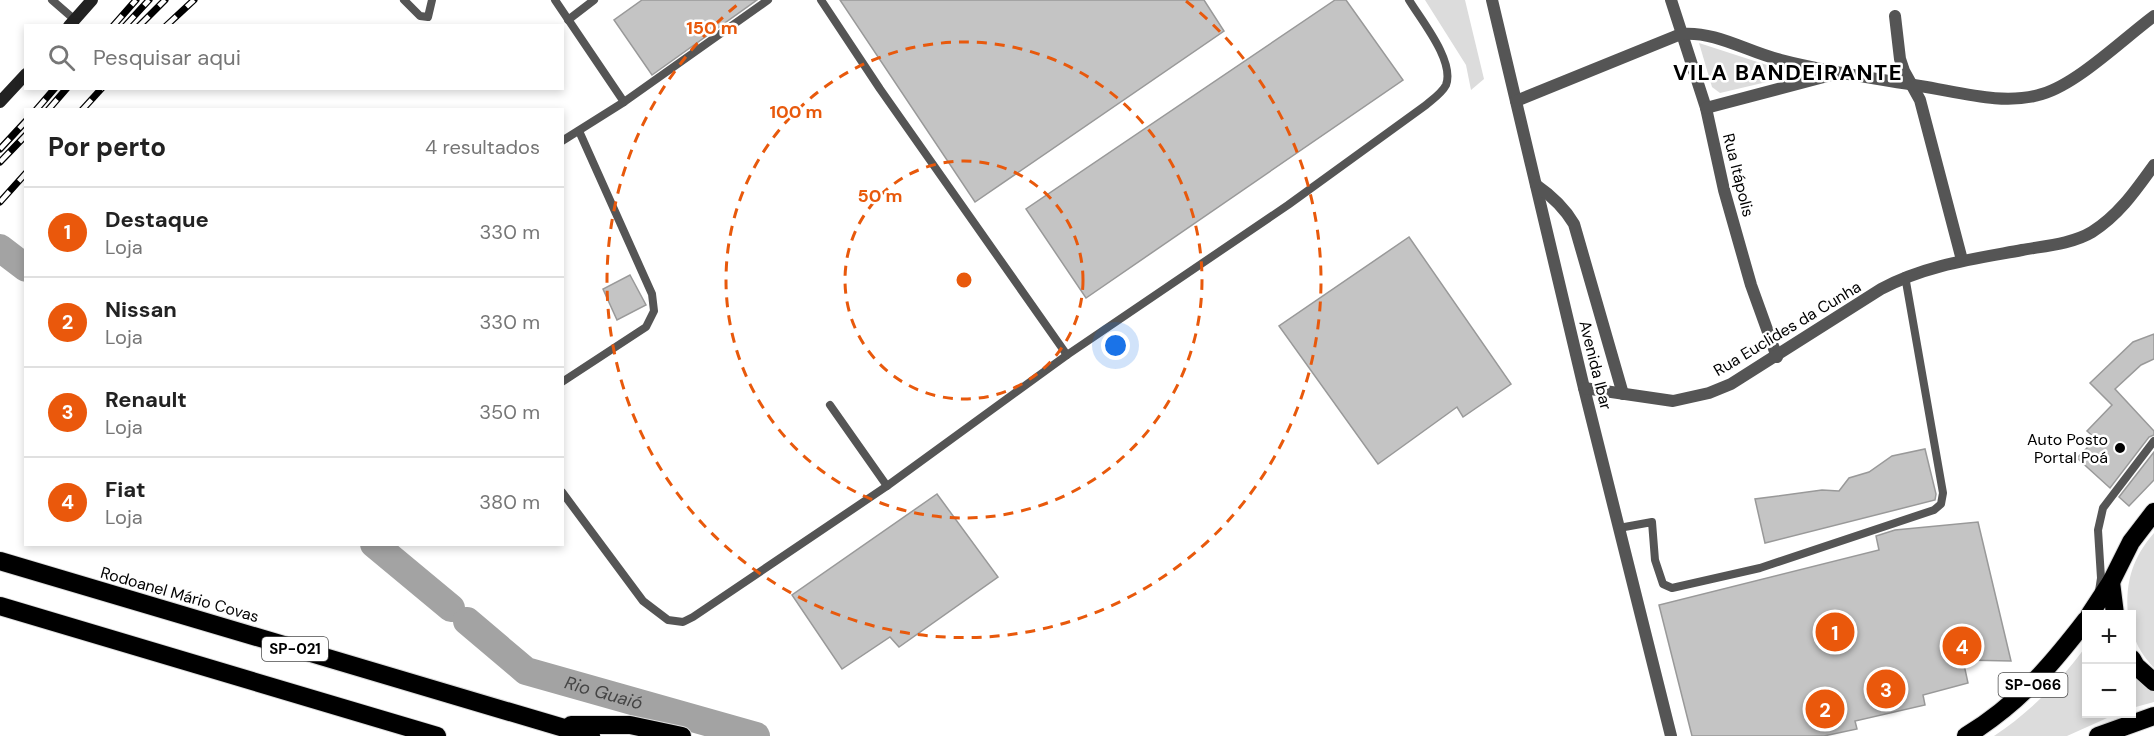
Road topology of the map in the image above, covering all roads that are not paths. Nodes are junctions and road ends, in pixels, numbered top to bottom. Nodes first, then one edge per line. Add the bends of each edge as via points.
1 (52, 0) edge
2 (92, 0) edge
3 (404, 0) edge
4 (432, 0) edge
5 (555, 0) edge
6 (594, 0) edge
7 (768, 0) edge
8 (821, 0) edge
9 (1409, 0) edge
10 (1492, 0) edge
11 (1671, 0) edge
12 (1895, 16) dead end
13 (2150, 19) edge
14 (568, 20) junction
15 (72, 22) edge
16 (1681, 33) junction
17 (2154, 33) edge
18 (1837, 73) junction
19 (24, 76) edge
20 (1912, 84) junction
21 (1516, 101) junction
22 (0, 102) edge
23 (624, 102) junction
24 (1706, 108) junction
25 (579, 131) junction
26 (564, 140) edge
27 (2154, 165) edge
28 (1536, 185) junction
29 (1962, 260) junction
30 (1905, 276) junction
31 (1067, 355) junction
32 (1777, 357) junction
33 (564, 381) edge
34 (1584, 388) junction
35 (1623, 394) junction
36 (830, 405) dead end
37 (2154, 441) edge
38 (887, 486) junction
39 (564, 495) edge
40 (2154, 512) edge
41 (1620, 528) junction
42 (0, 561) edge
43 (2111, 582) junction
44 (0, 606) edge
45 (2094, 609) edge
46 (2114, 610) edge
47 (2082, 625) edge
48 (2135, 664) edge
49 (2154, 682) edge
50 (2154, 716) edge
51 (557, 726) junction
52 (437, 736) edge
53 (591, 736) edge
54 (682, 736) edge
55 (1671, 736) edge
56 (1966, 736) edge
57 (2098, 736) edge

1 - 15 lane
2 - 15 main road
3 - 4 lane via 420,16 428,17
5 - 14 lane
6 - 14 lane
7 - 23 lane
8 - 31 lane
9 - 31 lane via 1444,57 1448,72 1441,93 1288,205
10 - 21 street, Avenida Ibar
11 - 16 street, Rua Itápolis
12 - 20 street via 1900,59
13 - 17 street
13 - 20 street via 2070,82 2043,94 1989,97
14 - 23 lane
16 - 18 street via 1704,34 1773,58
16 - 21 street
16 - 24 street, Rua Itápolis
18 - 20 street
18 - 24 street
19 - 22 main road
20 - 29 street via 1926,120
21 - 28 street, Avenida Ibar
23 - 25 lane
24 - 32 street, Rua Itápolis via 1724,190
25 - 26 lane
25 - 33 lane via 655,303 646,327
27 - 29 street, Rua Euclides da Cunha via 2131,197 2090,233 2065,242
28 - 34 street, Avenida Ibar
28 - 35 street via 1565,210 1574,224
29 - 30 street, Rua Euclides da Cunha
30 - 32 street, Rua Euclides da Cunha
30 - 41 lane via 1943,493 1941,504 1934,510 1761,568 1672,588 1663,584 1655,560 1652,522
31 - 38 lane
32 - 35 street, Rua Euclides da Cunha via 1731,384 1688,399 1673,401
34 - 35 street, Rua Euclides da Cunha
34 - 41 street, Avenida Ibar
36 - 38 lane
37 - 45 lane via 2103,508 2098,530 2101,578
38 - 39 lane via 683,622 668,620 644,601
40 - 43 highway via 2127,550
41 - 55 street, Avenida Ibar
42 - 51 highway, Rodoanel Mário Covas / SP-021
43 - 45 highway
43 - 46 highway
44 - 52 highway, SP-021
47 - 56 highway, SP-066 via 2028,690
48 - 49 highway
50 - 57 highway
51 - 53 highway, Rodoanel Mário Covas / SP-021
51 - 54 highway via 630,725

